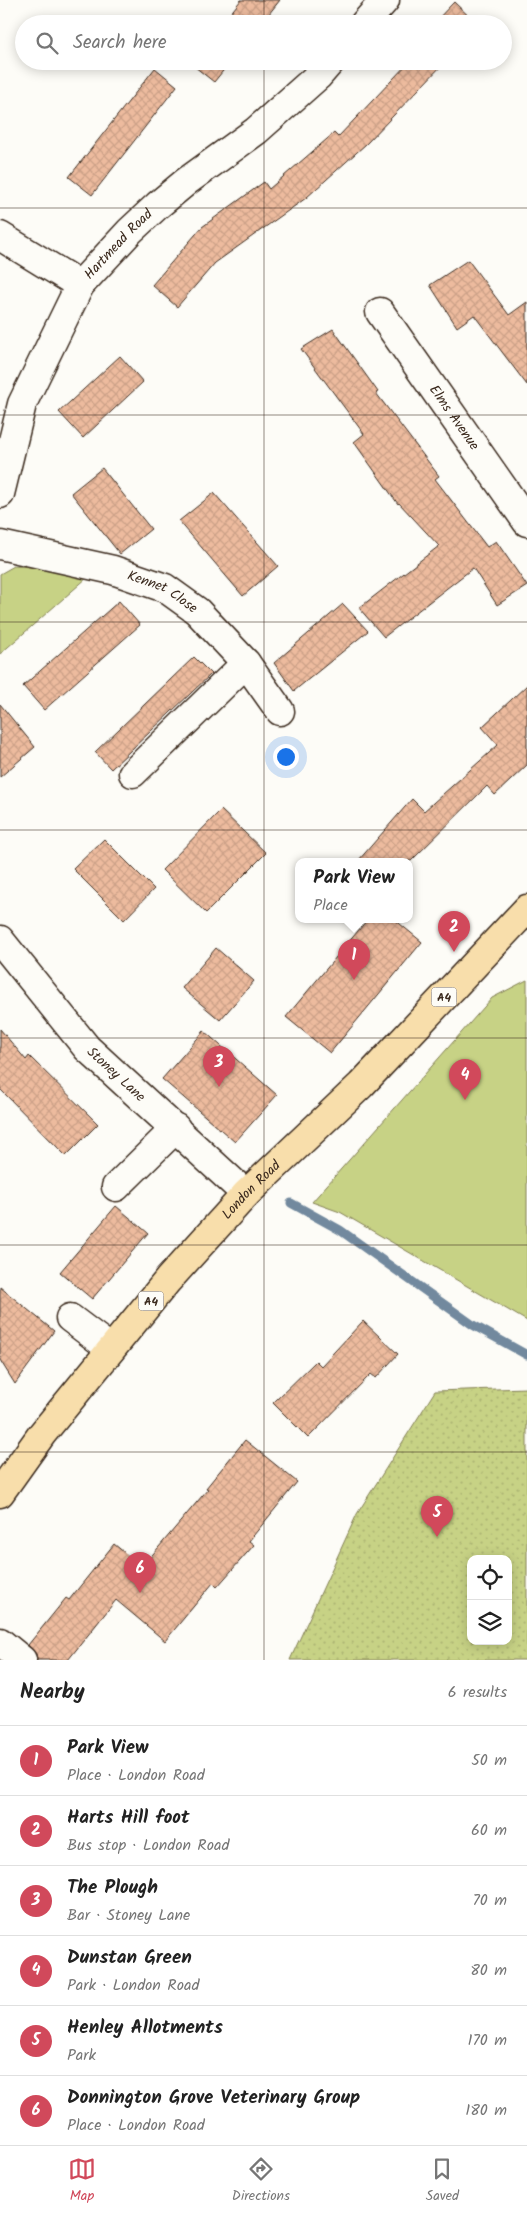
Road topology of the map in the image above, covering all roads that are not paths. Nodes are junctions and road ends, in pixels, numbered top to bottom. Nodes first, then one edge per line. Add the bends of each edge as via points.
1 (385, 0) edge
2 (372, 15) edge
3 (323, 70) edge
4 (0, 236) edge
5 (80, 286) junction
6 (380, 312) dead end
7 (0, 494) edge
8 (527, 522) edge
9 (0, 545) edge
10 (246, 663) junction
11 (280, 711) dead end
12 (133, 773) dead end
13 (527, 909) edge
14 (0, 940) edge
15 (176, 1128) junction
16 (116, 1187) dead end
17 (246, 1194) junction
18 (70, 1318) dead end
19 (111, 1349) junction
20 (0, 1493) edge
21 (0, 1642) edge
22 (22, 1660) edge

1 - 2 street
3 - 5 street, Hartmead Road via 256,131 158,206 130,231
4 - 5 street
5 - 7 street, Hartmead Road via 22,404
6 - 8 street, Elms Avenue
9 - 10 street, Kennet Close via 113,570 165,588 197,611
10 - 11 street, Kennet Close
10 - 12 street
13 - 17 main road, London Road / A4 via 361,1085
14 - 15 street, Stoney Lane via 87,1048
15 - 16 street
15 - 17 street, Stoney Lane
17 - 19 main road, London Road / A4
18 - 19 street
19 - 20 main road, London Road / A4 via 42,1434
21 - 22 street

